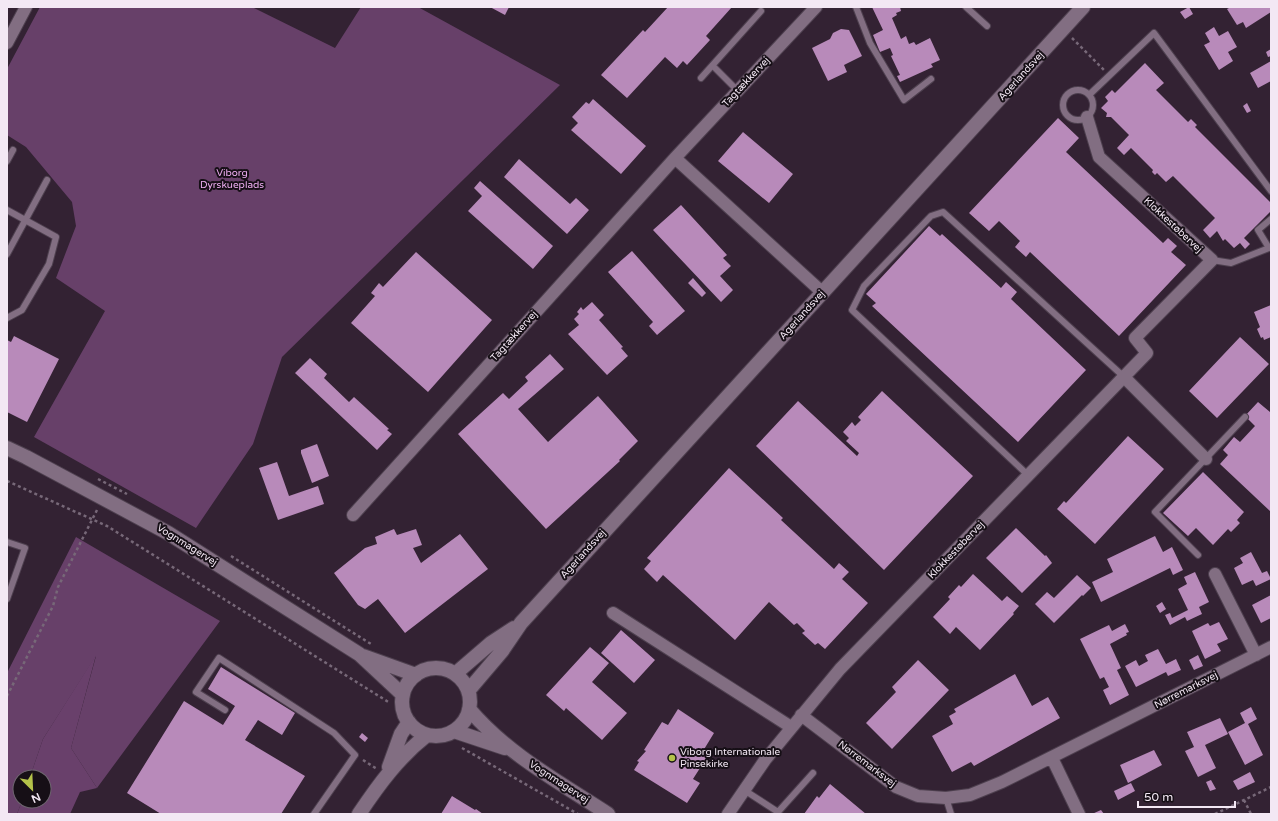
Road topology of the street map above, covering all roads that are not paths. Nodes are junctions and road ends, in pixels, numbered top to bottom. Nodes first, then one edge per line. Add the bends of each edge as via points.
1 (26, 7) edge
2 (816, 7) edge
3 (856, 7) edge
4 (966, 7) edge
5 (1083, 7) edge
6 (761, 11) dead end
7 (987, 26) dead end
8 (7, 43) edge
9 (712, 66) junction
10 (702, 78) dead end
11 (931, 79) dead end
12 (738, 91) junction
13 (1088, 95) junction
14 (1087, 117) junction
15 (14, 150) dead end
16 (676, 158) junction
17 (7, 162) edge
18 (47, 180) dead end
19 (1271, 191) edge
20 (7, 210) edge
21 (1271, 219) edge
22 (25, 220) junction
23 (7, 254) edge
24 (1212, 260) junction
25 (823, 293) junction
26 (7, 318) edge
27 (1123, 376) junction
28 (1245, 417) dead end
29 (7, 448) edge
30 (1206, 458) junction
31 (1029, 476) junction
32 (354, 515) dead end
33 (7, 542) edge
34 (1198, 555) dead end
35 (1215, 574) dead end
36 (7, 599) edge
37 (613, 613) dead end
38 (521, 623) junction
39 (1271, 647) edge
40 (359, 654) junction
41 (1256, 655) junction
42 (455, 674) junction
43 (416, 675) junction
44 (468, 691) junction
45 (403, 695) junction
46 (470, 709) junction
47 (225, 710) dead end
48 (801, 715) junction
49 (406, 716) junction
50 (791, 727) junction
51 (450, 733) junction
52 (427, 735) junction
53 (511, 750) junction
54 (1052, 758) junction
55 (813, 773) dead end
56 (387, 774) junction
57 (744, 790) junction
58 (946, 798) junction
59 (314, 814) edge
60 (360, 814) edge
61 (608, 814) edge
62 (728, 814) edge
63 (951, 814) edge
64 (1080, 814) edge

1 - 8 street
2 - 12 street, Tagtækkervej
3 - 11 lane via 870,42 904,100
4 - 7 lane
5 - 25 street, Agerlandsvej
6 - 9 lane
9 - 10 lane
9 - 12 lane
12 - 16 street, Tagtækkervej
13 - 14 lane via 1092,99 1092,109
13 - 14 lane via 1080,90 1071,92 1063,104 1065,113 1073,119
13 - 19 lane via 1154,33
14 - 24 street, Klokkestøbervej via 1099,157
15 - 17 lane
16 - 25 street
16 - 32 street, Tagtækkervej
18 - 22 lane
20 - 22 lane
21 - 24 lane via 1258,230 1268,248 1231,263
22 - 23 lane
22 - 26 lane via 56,237 49,264 22,310
24 - 27 street, Klokkestøbervej via 1135,338 1147,352
25 - 38 street, Agerlandsvej
27 - 30 street
27 - 31 street, Klokkestøbervej
27 - 31 lane via 943,212 932,216 864,286 852,310
28 - 30 lane
29 - 40 street, Vognmagervej via 168,533
30 - 34 lane via 1154,512
31 - 48 street, Klokkestøbervej via 840,669
33 - 36 lane via 25,548
35 - 41 street
37 - 50 street
38 - 42 street, Agerlandsvej
38 - 44 street, Agerlandsvej via 502,651
39 - 41 street, Nørremarksvej
40 - 43 street, Vognmagervej
40 - 45 street, Vognmagervej
41 - 54 street, Nørremarksvej
42 - 43 street via 435,668
42 - 44 street
43 - 45 street
44 - 46 street
45 - 49 street
46 - 51 street via 461,725
46 - 53 street, Vognmagervej via 484,727
47 - 59 lane via 196,692 219,658 334,733 355,755
48 - 50 street, Klokkestøbervej
48 - 58 street, Nørremarksvej via 896,787 918,796
49 - 52 street via 417,730
49 - 56 street
50 - 57 street, Klokkestøbervej
51 - 52 street
51 - 53 street, Vognmagervej
52 - 56 street
53 - 61 street, Vognmagervej
54 - 58 street, Nørremarksvej via 970,795
54 - 64 street
55 - 57 lane via 778,812
56 - 60 street
57 - 62 street, Klokkestøbervej
58 - 63 lane

